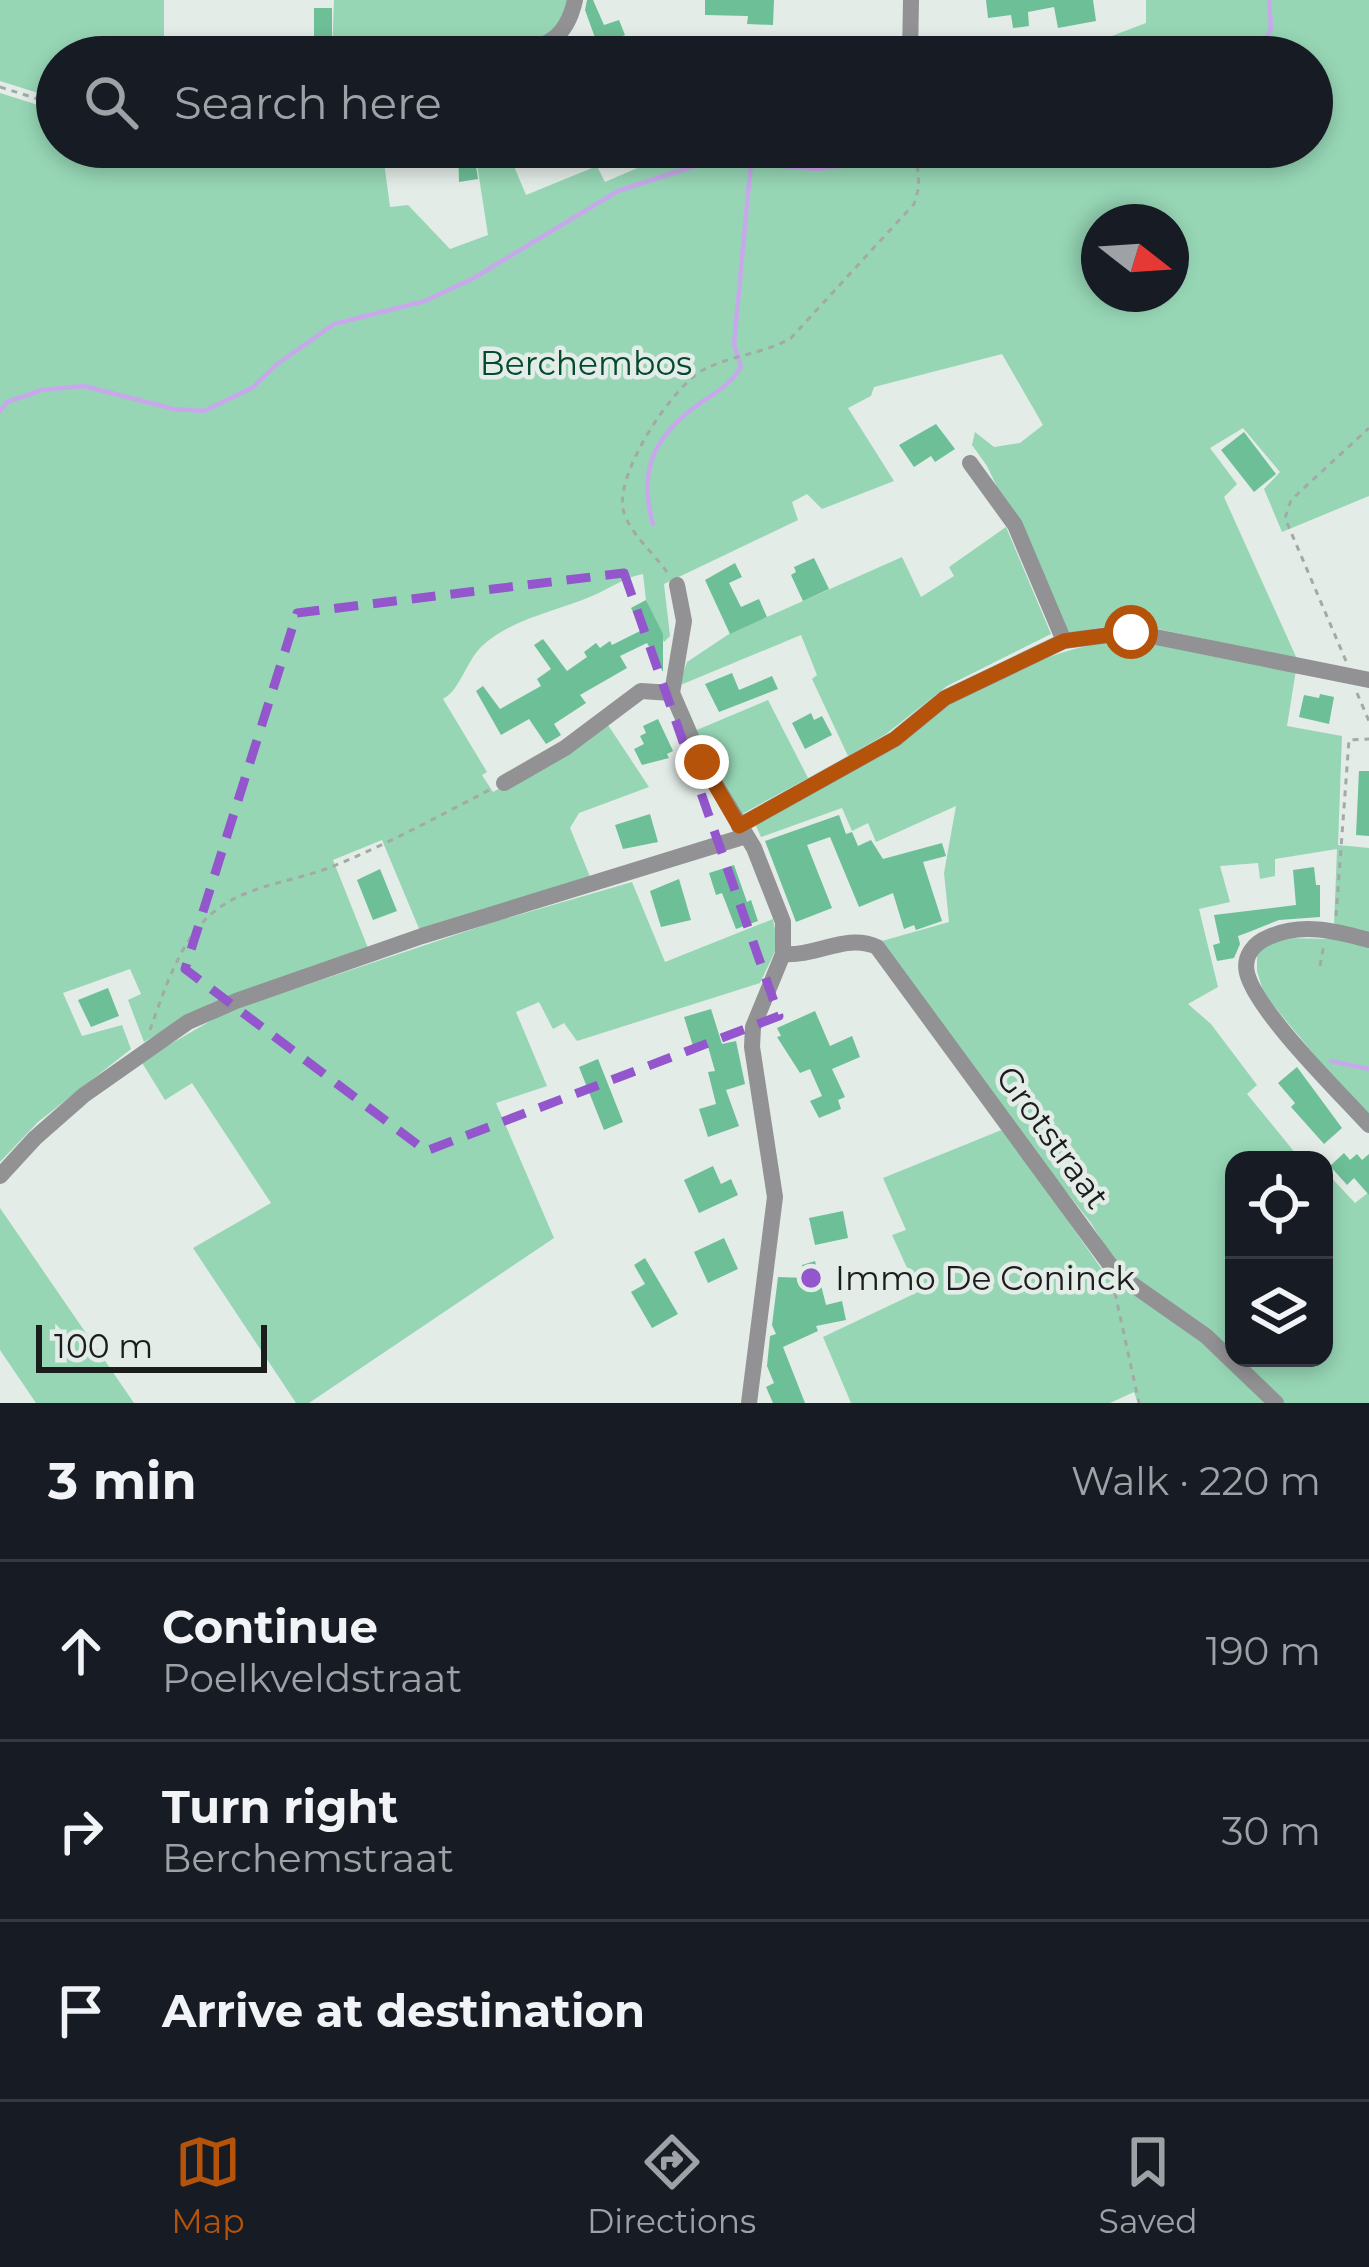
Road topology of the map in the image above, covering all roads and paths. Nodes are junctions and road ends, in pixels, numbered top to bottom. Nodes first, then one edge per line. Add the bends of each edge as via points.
1 (575, 0) edge
2 (911, 0) edge
3 (560, 36) edge
4 (910, 36) edge
5 (0, 87) edge
6 (36, 98) edge
7 (918, 168) edge
8 (1369, 428) edge
9 (970, 463) dead end
10 (676, 585) joint
11 (1064, 641) junction
12 (1357, 677) edge
13 (671, 693) junction
14 (1369, 721) edge
15 (1369, 739) edge
16 (504, 782) joint
17 (742, 831) junction
18 (1335, 931) junction
19 (1369, 940) edge
20 (784, 954) junction
21 (150, 1046) junction
22 (1369, 1125) edge
23 (0, 1176) edge
24 (1116, 1273) junction
25 (749, 1403) edge
26 (1139, 1403) edge
27 (1276, 1403) edge

1 - 3 street
2 - 4 street
5 - 6 path
7 - 10 path via 914,204 791,338 704,370 677,390 640,448 623,511
8 - 12 path via 1291,500 1286,518
9 - 11 street via 1015,525
10 - 13 street via 684,621
11 - 12 street via 1131,632
11 - 17 street via 945,698 895,739
12 - 14 path
13 - 16 street via 641,692
13 - 17 street
15 - 18 path via 1349,740
16 - 21 path via 328,868 245,892 219,909 179,959
17 - 20 street via 783,922
17 - 21 street via 236,1001
18 - 19 street
18 - 22 street via 1261,940 1246,972 1263,1003
20 - 24 street, Grotstraat via 860,939 877,947
20 - 25 street via 753,1027 775,1197
21 - 23 street via 34,1138
24 - 26 path
24 - 27 street, Grotstraat via 1206,1336

